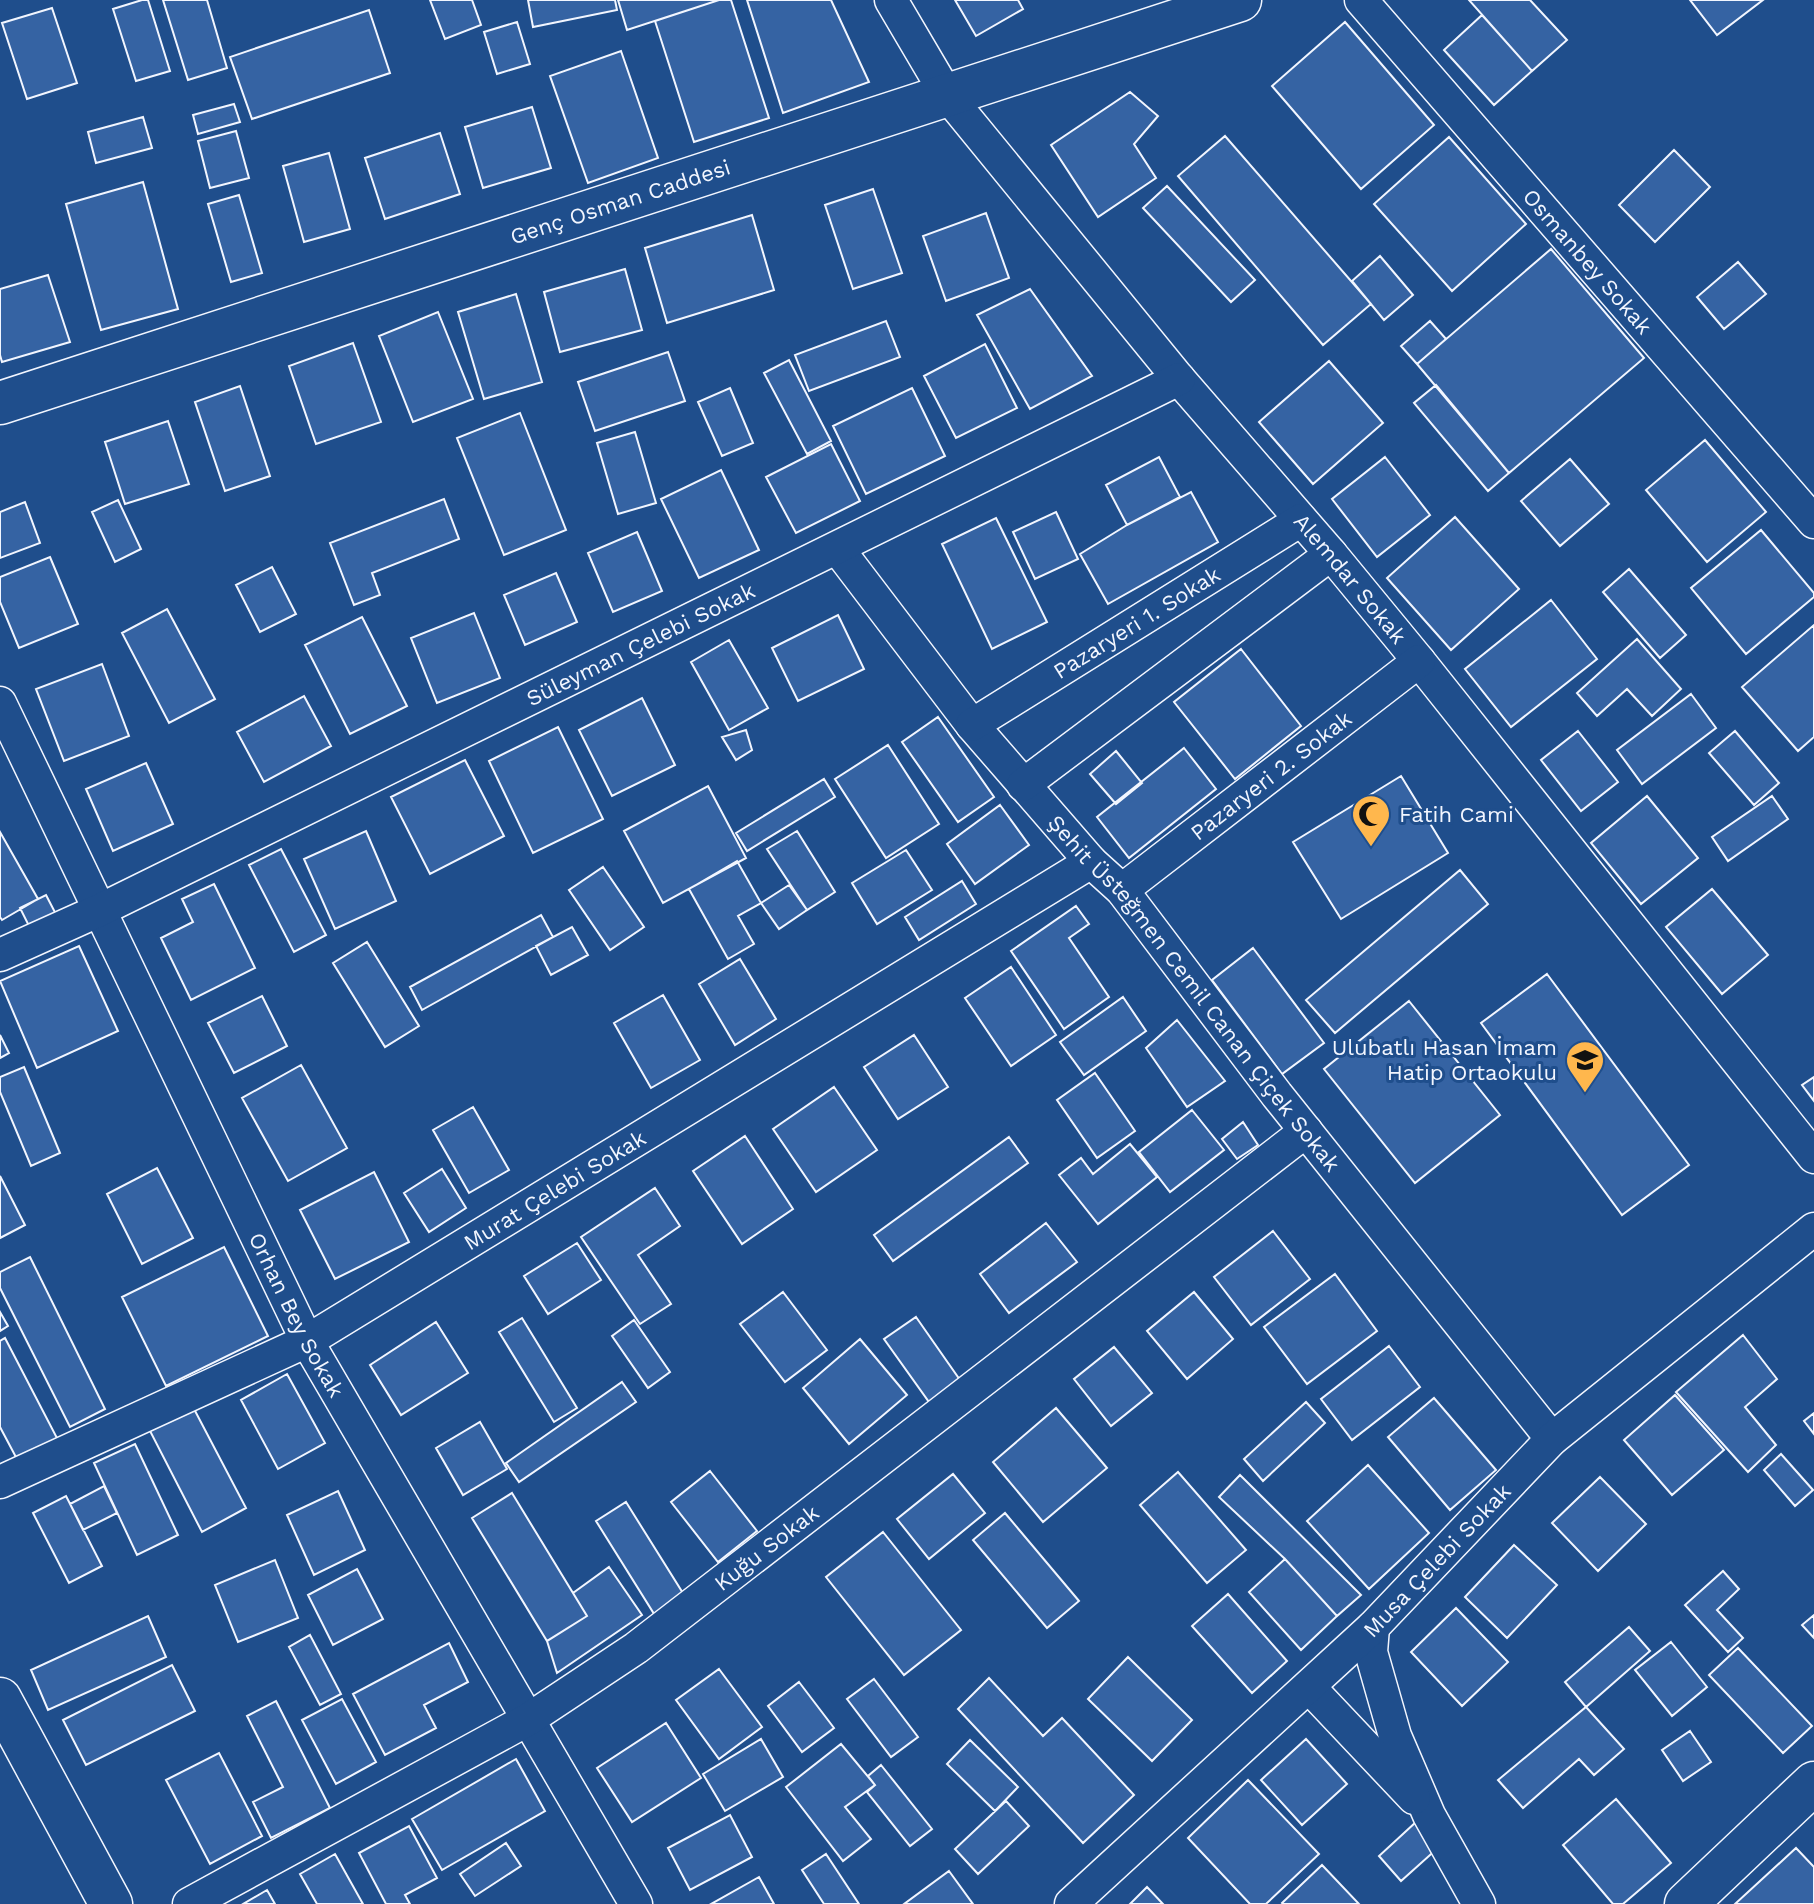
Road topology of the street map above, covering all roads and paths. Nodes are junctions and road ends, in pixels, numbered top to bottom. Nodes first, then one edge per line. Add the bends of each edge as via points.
1 (891, 0) edge
2 (1240, 0) edge
3 (1361, 0) edge
4 (947, 95) junction
5 (1179, 379) junction
6 (0, 403) edge
7 (1301, 520) junction
8 (1814, 522) edge
9 (838, 549) junction
10 (1331, 554) junction
11 (1419, 661) junction
12 (0, 703) edge
13 (972, 725) junction
14 (1023, 785) junction
15 (1091, 862) junction
16 (1122, 890) junction
17 (100, 910) junction
18 (0, 955) edge
19 (1306, 1131) junction
20 (1814, 1157) edge
21 (1814, 1229) edge
22 (307, 1341) junction
23 (1552, 1439) junction
24 (0, 1482) edge
25 (1373, 1627) junction
26 (1309, 1687) junction
27 (0, 1699) edge
28 (529, 1719) junction
29 (1814, 1783) edge
30 (1429, 1815) junction
31 (111, 1904) edge
32 (189, 1904) edge
33 (636, 1904) edge
34 (1071, 1904) edge
35 (1479, 1904) edge
36 (1686, 1904) edge

1 - 4 street, Alemdar Sokak
2 - 4 street, Genç Osman Caddesi
3 - 8 street, Osmanbey Sokak
4 - 5 street, Alemdar Sokak
4 - 6 street, Genç Osman Caddesi
5 - 7 street, Alemdar Sokak
5 - 9 street, Süleyman Çelebi Sokak
7 - 10 street, Alemdar Sokak
7 - 13 street, Pazaryeri 1. Sokak
9 - 13 street, Şehit Üsteğmen Cemil Canan Çiçek Sokak
9 - 17 street, Süleyman Çelebi Sokak
10 - 11 street, Alemdar Sokak
10 - 14 street
11 - 16 street, Pazaryeri 2. Sokak
11 - 20 street, Alemdar Sokak
12 - 17 street, Orhan Bey Sokak
13 - 14 street, Şehit Üsteğmen Cemil Canan Çiçek Sokak
14 - 15 street, Şehit Üsteğmen Cemil Canan Çiçek Sokak
15 - 16 street, Şehit Üsteğmen Cemil Canan Çiçek Sokak
15 - 22 street, Murat Çelebi Sokak
16 - 19 street, Şehit Üsteğmen Cemil Canan Çiçek Sokak
17 - 18 street, Süleyman Çelebi Sokak
17 - 22 street, Orhan Bey Sokak
19 - 23 street, Şehit Üsteğmen Cemil Canan Çiçek Sokak
19 - 28 street, Kuğu Sokak via 636,1648
21 - 23 street, Musa Çelebi Sokak
22 - 24 street, Murat Çelebi Sokak
22 - 28 street, Orhan Bey Sokak
23 - 25 street, Musa Çelebi Sokak
25 - 26 street, Musa Çelebi Sokak
25 - 30 street via 1371,1652 1395,1736
26 - 30 street
26 - 34 street, Musa Çelebi Sokak
27 - 31 street
28 - 32 street, Kuğu Sokak
28 - 33 street, Orhan Bey Sokak
29 - 36 street
30 - 35 street

